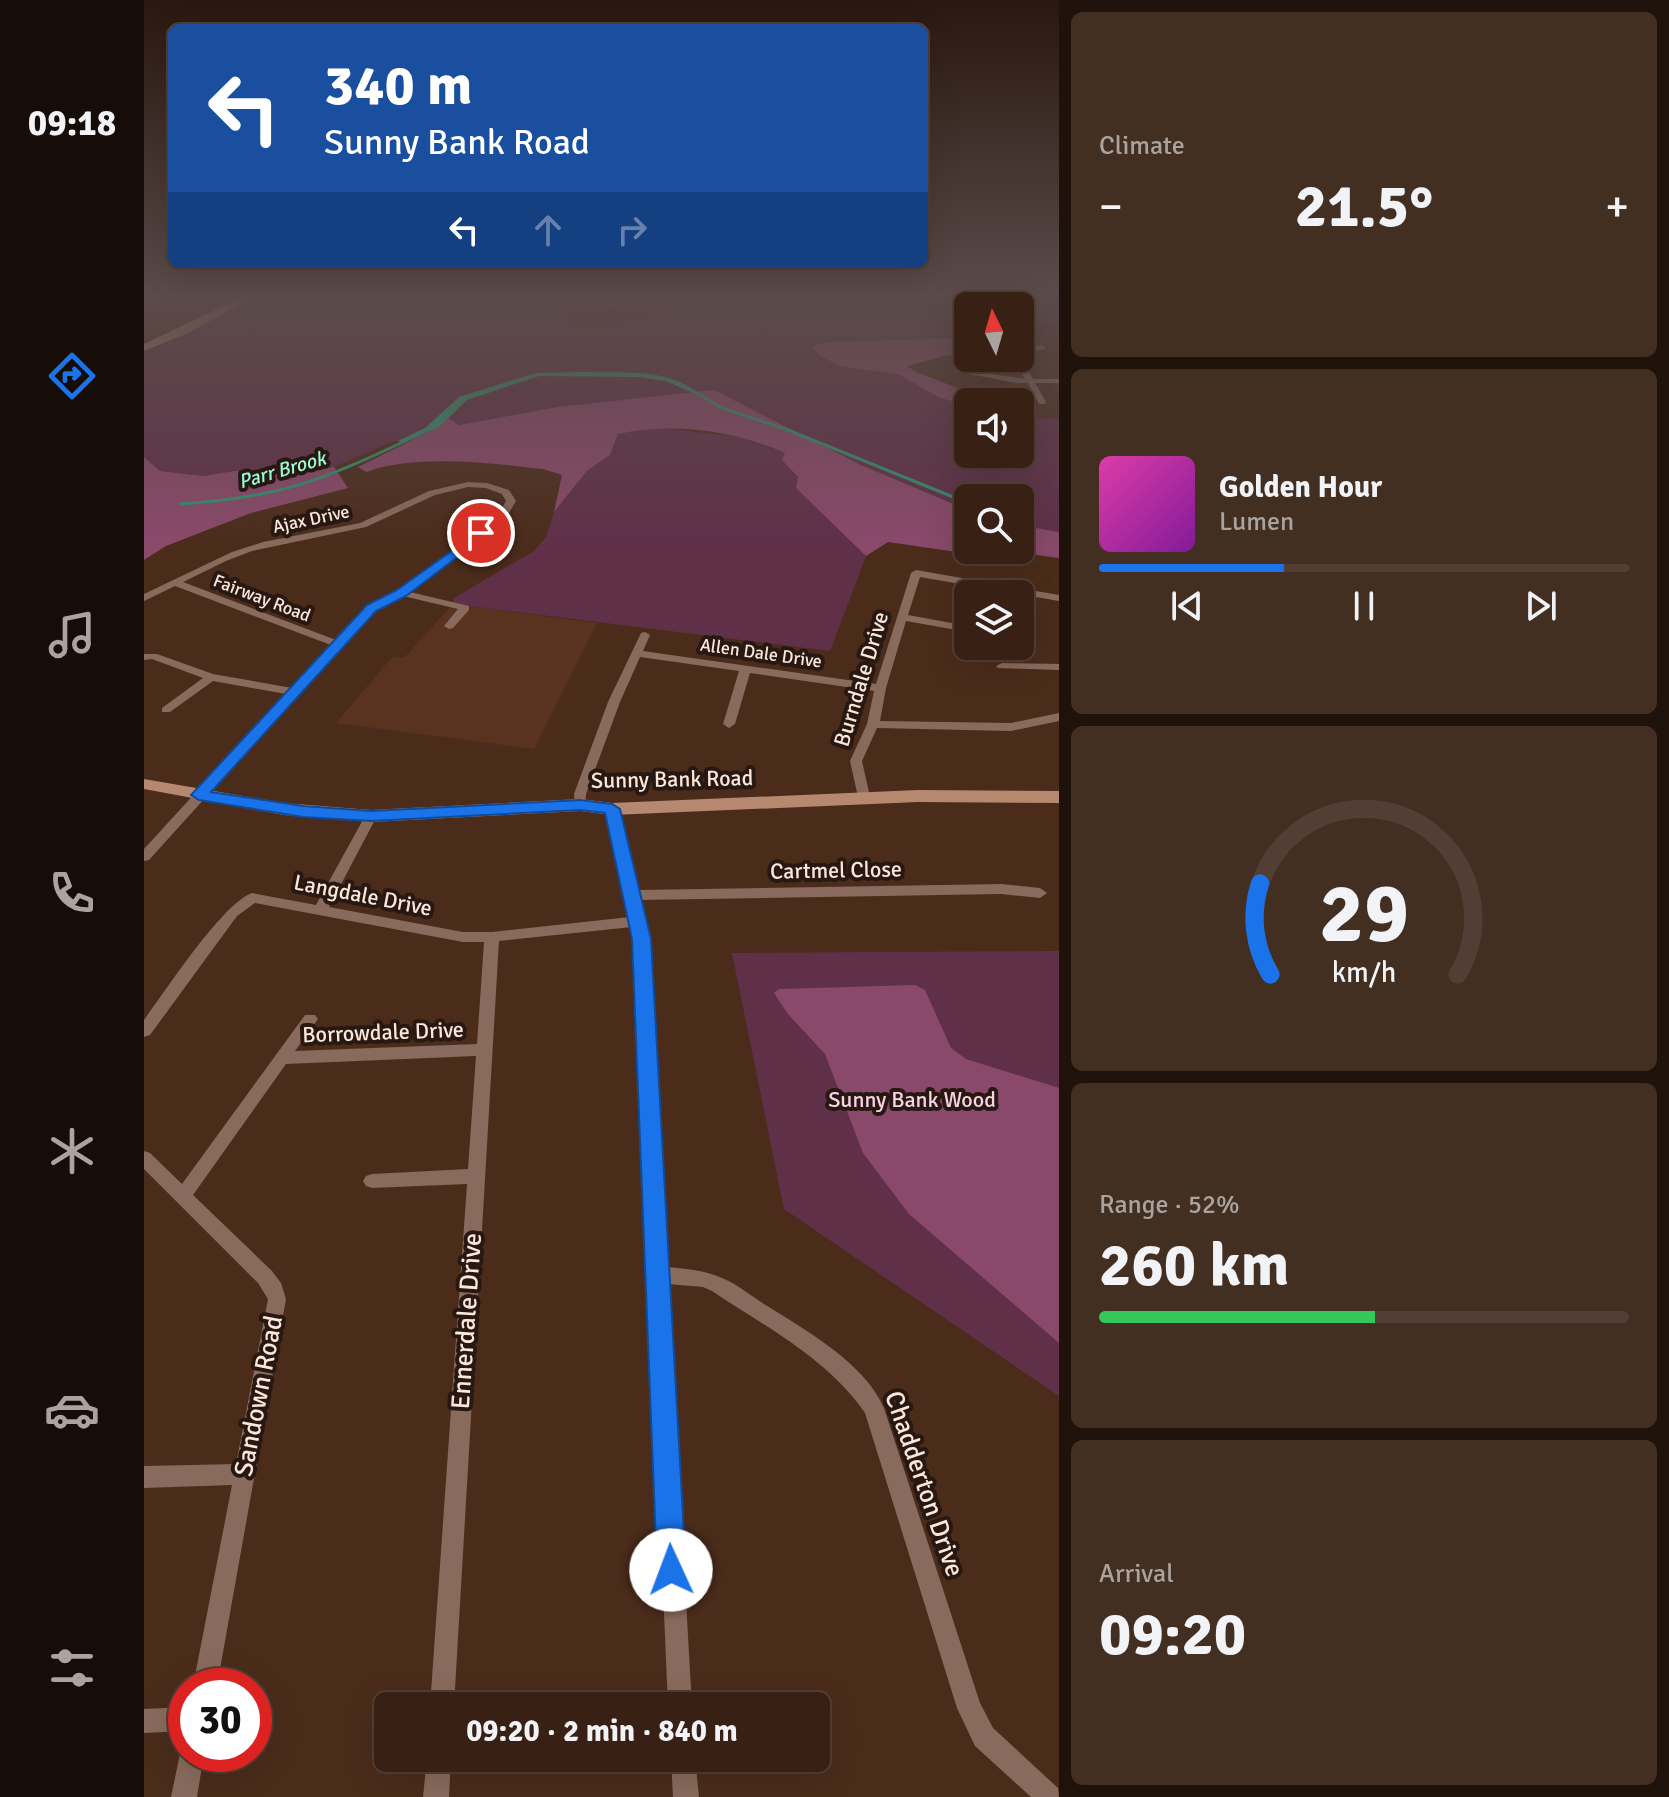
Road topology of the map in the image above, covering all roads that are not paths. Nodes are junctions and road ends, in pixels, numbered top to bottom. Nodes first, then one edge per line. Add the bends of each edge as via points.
1 (1009, 379) edge
2 (1027, 379) edge
3 (1059, 381) edge
4 (1029, 382) junction
5 (1042, 402) dead end
6 (176, 583) junction
7 (402, 593) junction
8 (144, 598) edge
9 (1059, 598) edge
10 (901, 617) junction
11 (449, 626) dead end
12 (954, 626) edge
13 (645, 635) dead end
14 (337, 644) junction
15 (637, 653) junction
16 (144, 657) edge
17 (1002, 666) dead end
18 (1059, 667) edge
19 (745, 669) junction
20 (211, 677) junction
21 (880, 688) junction
22 (294, 692) junction
23 (166, 710) dead end
24 (1059, 717) edge
25 (729, 724) dead end
26 (873, 724) junction
27 (144, 784) edge
28 (199, 795) junction
29 (864, 797) junction
30 (1059, 797) edge
31 (580, 805) junction
32 (612, 809) junction
33 (371, 816) junction
34 (144, 857) edge
35 (1040, 893) dead end
36 (632, 895) junction
37 (321, 909) junction
38 (638, 921) junction
39 (492, 937) junction
40 (310, 1019) dead end
41 (144, 1031) edge
42 (485, 1050) junction
43 (282, 1058) junction
44 (144, 1158) edge
45 (477, 1176) junction
46 (372, 1181) dead end
47 (184, 1194) junction
48 (659, 1275) junction
49 (244, 1474) junction
50 (144, 1477) edge
51 (208, 1668) edge
52 (443, 1692) edge
53 (679, 1692) edge
54 (168, 1720) edge
55 (144, 1721) edge
56 (189, 1772) edge
57 (438, 1772) edge
58 (684, 1772) edge
59 (184, 1797) edge
60 (436, 1797) edge
61 (686, 1797) edge
62 (1049, 1797) edge

1 - 4 street
2 - 4 street
3 - 4 street
4 - 5 street
6 - 7 street, Ajax Drive via 243,551 362,525 434,491 487,486 509,495 506,513
6 - 8 street, Ajax Drive
6 - 14 street, Fairway Road
7 - 11 street via 465,608
7 - 14 street via 371,608
9 - 10 street, Burndale Drive via 916,573
10 - 12 street
10 - 21 street, Burndale Drive
13 - 15 street
14 - 22 street
15 - 19 street, Allen Dale Drive
15 - 31 street via 614,702
16 - 20 street
17 - 18 street
19 - 21 street, Allen Dale Drive
19 - 25 street
20 - 22 street
20 - 23 street
21 - 26 street, Burndale Drive
22 - 28 street
24 - 26 street via 1011,727
26 - 29 street, Burndale Drive via 856,761
27 - 28 street, Sunny Bank Road
28 - 33 street, Sunny Bank Road via 303,812
28 - 34 street
29 - 30 street, Sunny Bank Road
29 - 32 street, Sunny Bank Road
31 - 32 street, Sunny Bank Road
31 - 33 street, Sunny Bank Road
32 - 36 street
33 - 37 street
35 - 36 street, Cartmel Close via 1001,889
36 - 38 street
37 - 39 street, Langdale Drive via 463,937
37 - 41 street, Langdale Drive via 258,897 239,905
38 - 39 street, Langdale Drive
38 - 48 street
39 - 42 street, Ennerdale Drive
40 - 43 street, Borrowdale Drive
42 - 43 street, Borrowdale Drive
42 - 45 street, Ennerdale Drive
43 - 47 street, Borrowdale Drive
44 - 47 street, Sandown Road
45 - 46 street
45 - 52 street, Ennerdale Drive
47 - 49 street, Sandown Road via 265,1277 277,1299
48 - 53 street
48 - 62 street, Chadderton Drive via 719,1285 836,1366 867,1395 969,1708 984,1737
49 - 50 street
49 - 51 street, Sandown Road
54 - 55 street
56 - 59 street
57 - 60 street
58 - 61 street

